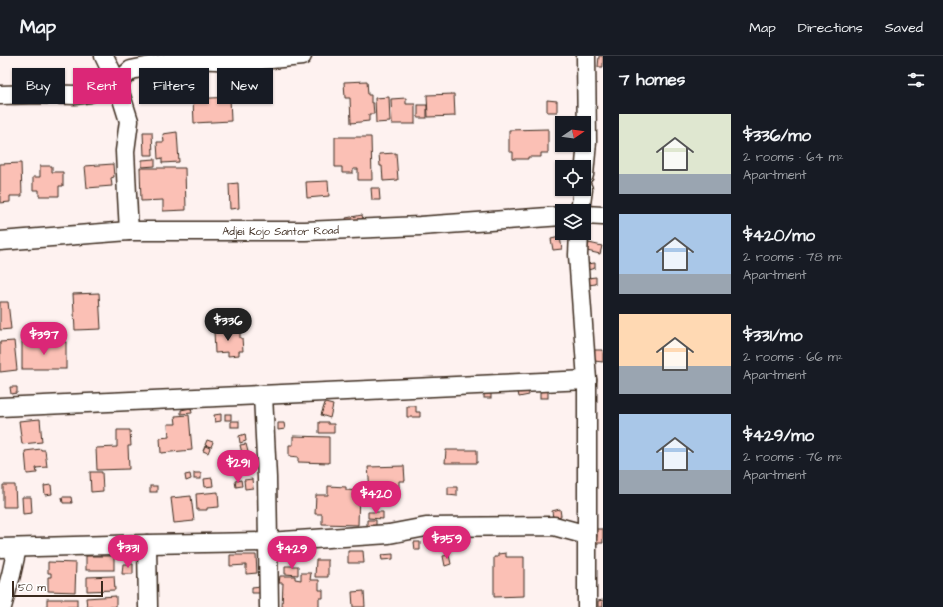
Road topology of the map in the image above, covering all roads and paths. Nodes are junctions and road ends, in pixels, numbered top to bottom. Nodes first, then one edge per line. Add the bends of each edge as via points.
1 (104, 56) edge
2 (302, 56) edge
3 (586, 56) edge
4 (110, 68) edge
5 (131, 70) edge
6 (0, 95) edge
7 (73, 95) edge
8 (123, 104) edge
9 (585, 160) edge
10 (591, 215) edge
11 (555, 216) edge
12 (603, 216) edge
13 (129, 231) junction
14 (0, 240) edge
15 (579, 240) edge
16 (587, 380) junction
17 (263, 395) junction
18 (0, 407) edge
19 (587, 535) junction
20 (268, 542) junction
21 (147, 544) junction
22 (9, 548) edge
23 (2, 607) edge
24 (148, 607) edge
25 (269, 607) edge
26 (587, 607) edge

1 - 4 street
2 - 5 street via 241,62 185,59
3 - 9 street
6 - 7 street
8 - 13 street via 129,122 125,152
10 - 12 street
11 - 13 street, Adjei Kojo Santor Road via 305,231
13 - 14 street, Adjei Kojo Santor Road
15 - 16 street
16 - 17 street
16 - 19 street
17 - 18 street
17 - 20 street
19 - 20 street via 554,526 426,527 389,534
19 - 26 street
20 - 21 street
20 - 25 street
21 - 22 street
21 - 24 street
22 - 23 street via 11,575

